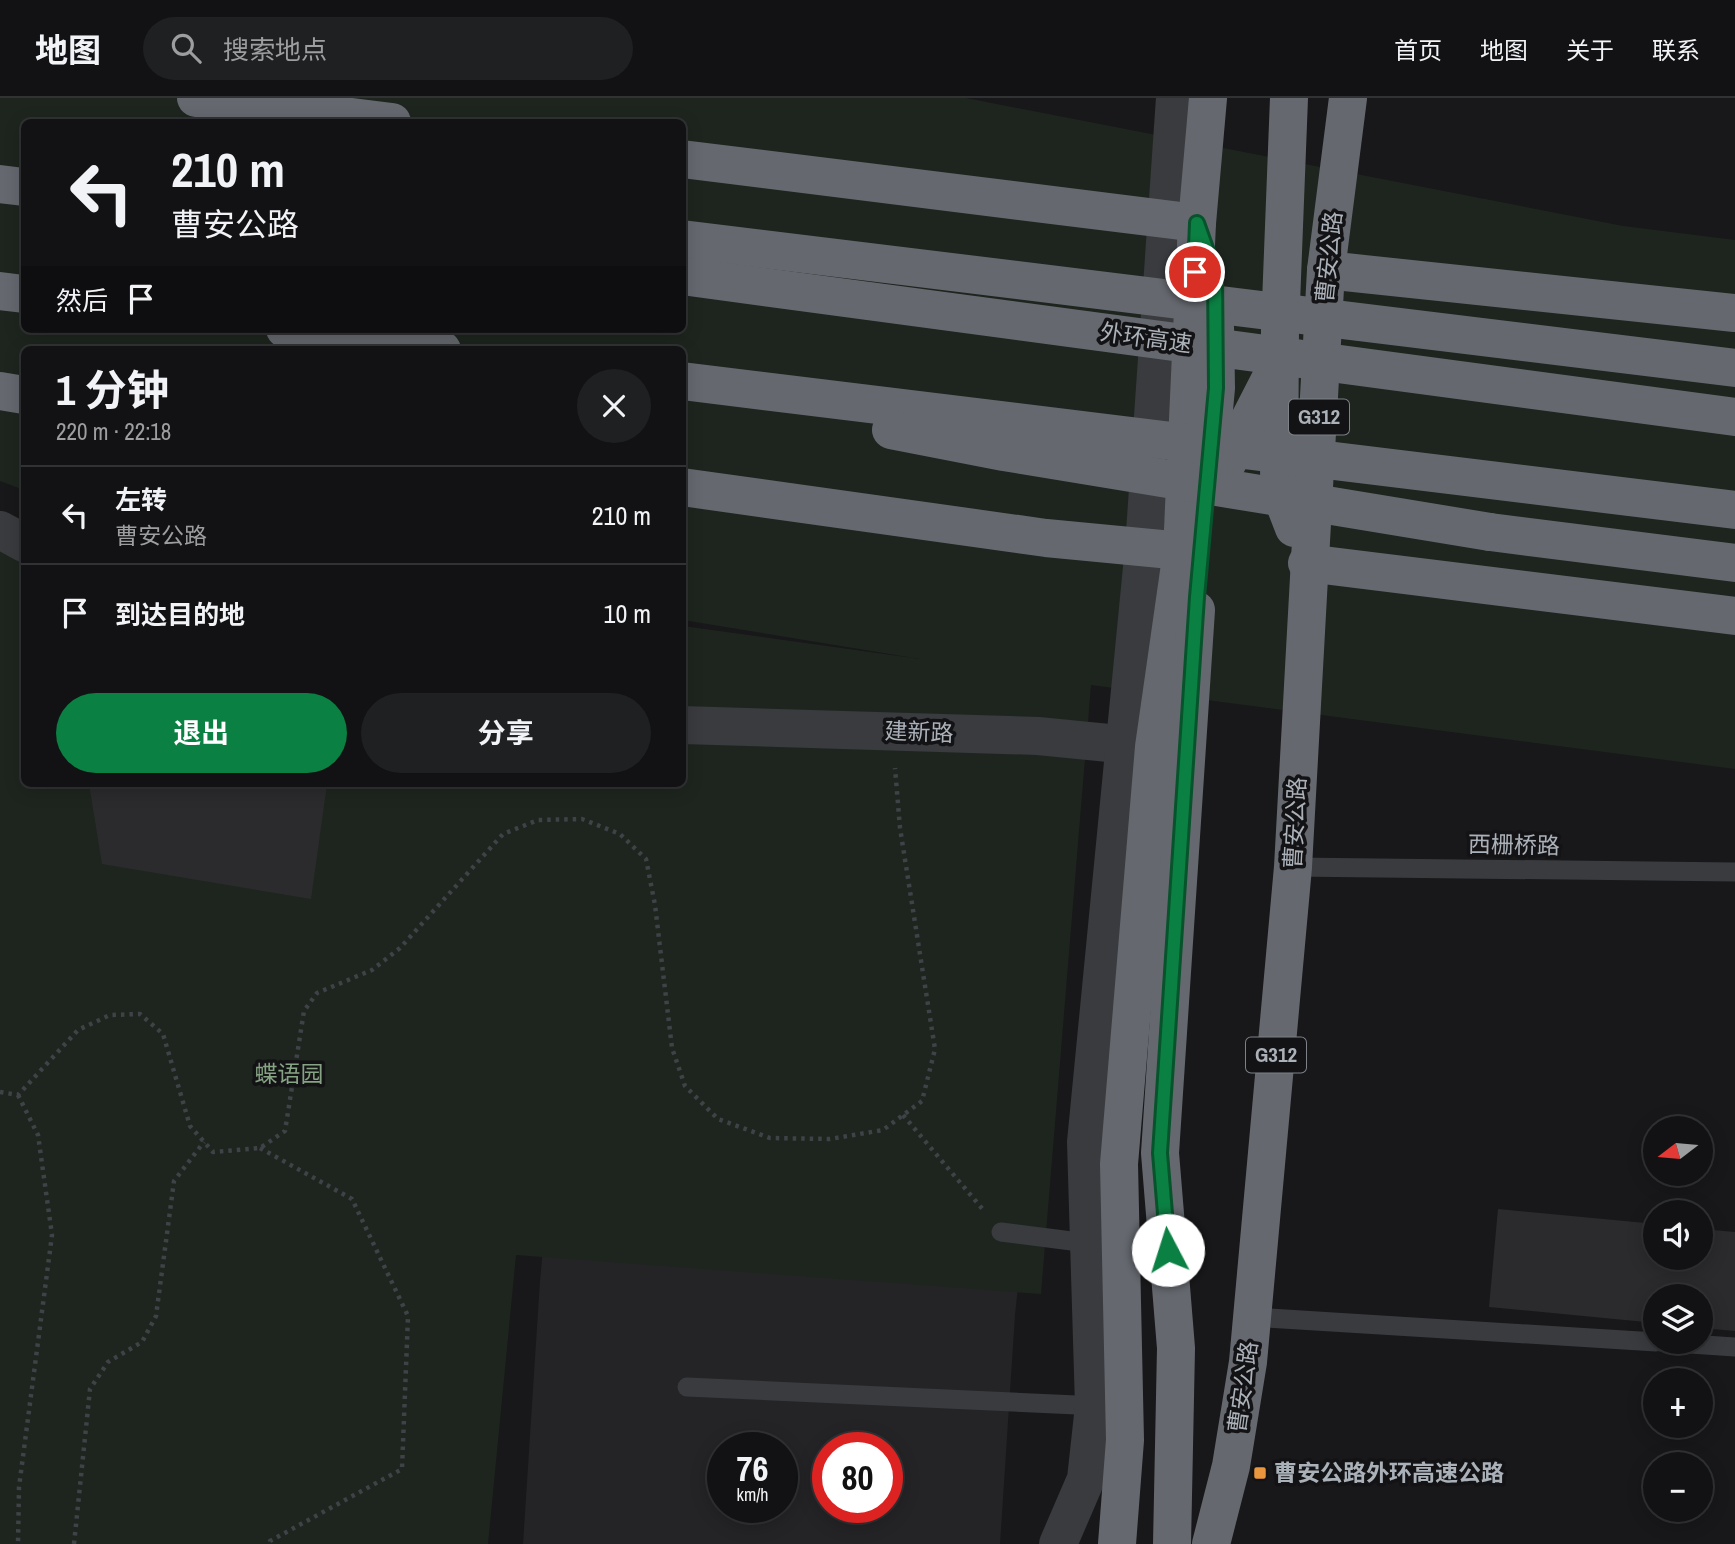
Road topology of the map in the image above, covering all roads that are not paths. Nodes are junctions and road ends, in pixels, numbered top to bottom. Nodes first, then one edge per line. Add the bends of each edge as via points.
1 (196, 98) edge
2 (1175, 98) edge
3 (1208, 98) edge
4 (1289, 98) edge
5 (1348, 98) edge
6 (368, 119) edge
7 (686, 159) edge
8 (0, 174) edge
9 (21, 176) edge
10 (0, 184) edge
11 (21, 187) edge
12 (1182, 221) junction
13 (686, 239) edge
14 (1326, 270) junction
15 (686, 277) edge
16 (0, 291) edge
17 (21, 294) edge
18 (1735, 313) edge
19 (315, 333) edge
20 (412, 346) edge
21 (1280, 359) junction
22 (1735, 368) edge
23 (686, 381) edge
24 (686, 389) edge
25 (0, 391) edge
26 (21, 394) edge
27 (1735, 417) edge
28 (686, 488) edge
29 (1205, 506) junction
30 (1735, 510) edge
31 (0, 530) edge
32 (21, 542) edge
33 (1144, 547) junction
34 (1182, 551) junction
35 (1307, 563) junction
36 (1735, 563) edge
37 (1735, 616) edge
38 (686, 725) edge
39 (1138, 746) junction
40 (1293, 867) junction
41 (1735, 872) edge
42 (1001, 1232) road end
43 (1105, 1245) junction
44 (1252, 1317) junction
45 (1643, 1341) edge
46 (1713, 1346) edge
47 (1735, 1347) edge
48 (687, 1387) dead end
49 (1109, 1407) junction
50 (1058, 1544) edge
51 (1117, 1544) edge
52 (1171, 1544) edge
53 (1211, 1544) edge

1 - 6 highway
2 - 12 street
3 - 12 highway
4 - 21 highway
5 - 14 highway, 曹安公路 / G312
7 - 12 highway
8 - 9 highway
10 - 11 highway
12 - 29 highway via 1215,274 1216,388
12 - 33 street
12 - 34 highway
13 - 22 highway, bridge
14 - 18 highway
14 - 21 highway
14 - 35 highway, 曹安公路 / G312
15 - 27 highway, 外环高速, bridge
16 - 17 highway
19 - 20 highway
21 - 29 highway
21 - 35 highway via 1279,489
23 - 30 highway, bridge
24 - 36 highway, bridge via 1004,452 1279,498 1490,533
25 - 26 highway
28 - 33 highway via 1046,538
29 - 34 highway
29 - 52 highway via 1160,1153 1176,1348
31 - 32 street
33 - 34 highway
33 - 39 street
34 - 39 highway
35 - 37 highway
35 - 40 highway, 曹安公路 / G312
38 - 39 street, 建新路 via 1038,736
39 - 43 highway via 1119,1164
40 - 41 lane, 西栅桥路
40 - 44 highway, 曹安公路 / G312
42 - 43 lane
43 - 49 highway
44 - 45 lane
44 - 53 highway, 曹安公路 / G312 via 1231,1466
46 - 47 lane
48 - 49 lane
49 - 50 street via 1086,1479
49 - 51 highway via 1125,1440

